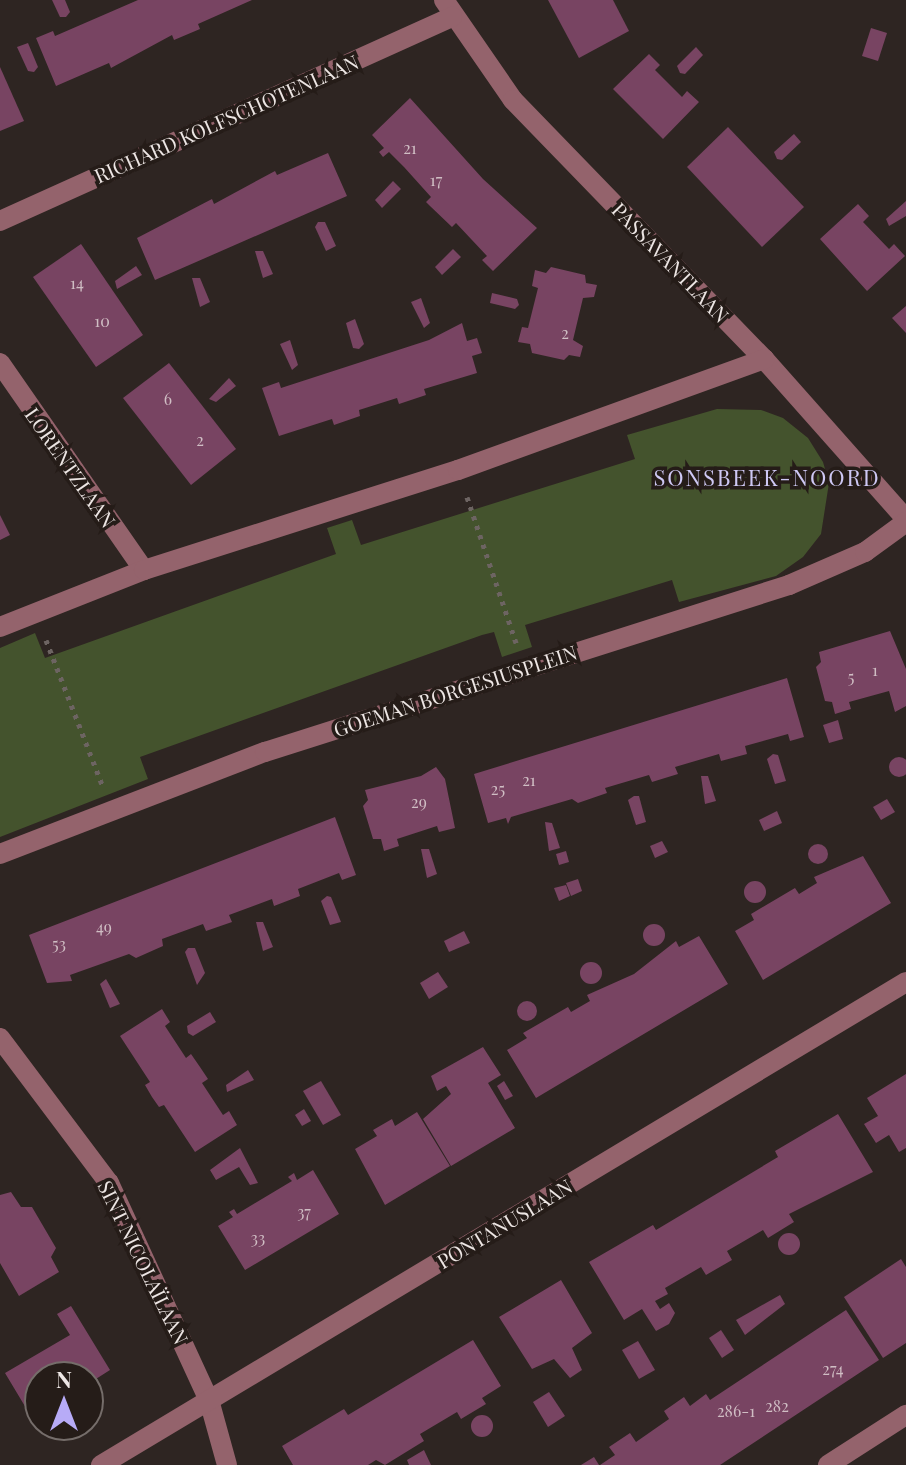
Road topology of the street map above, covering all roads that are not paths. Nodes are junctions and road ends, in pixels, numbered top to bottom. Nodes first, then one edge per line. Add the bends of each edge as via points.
1 (448, 8) edge
2 (0, 221) edge
3 (764, 359) junction
4 (0, 363) edge
5 (906, 521) edge
6 (144, 570) junction
7 (0, 627) edge
8 (0, 854) edge
9 (906, 982) edge
10 (0, 1038) edge
11 (209, 1400) junction
12 (906, 1415) edge
13 (101, 1465) edge
14 (227, 1465) edge
15 (828, 1465) edge

1 - 2 street, RICHARD KOLFSCHOTENLAAN
1 - 3 street, PASSAVANTLAAN via 513,100
3 - 5 street, PASSAVANTLAAN
3 - 6 street via 458,470
4 - 6 street, LORENTZLAAN
5 - 8 street, GOEMAN BORGESIUSPLEIN via 865,552 789,585 265,752
6 - 7 street
9 - 11 street, PONTANUSLAAN
10 - 11 street, SINT NICOLAÏLAAN via 109,1183
11 - 13 street, PONTANUSLAAN
11 - 14 street, SINT NICOLAÏLAAN
12 - 15 street

